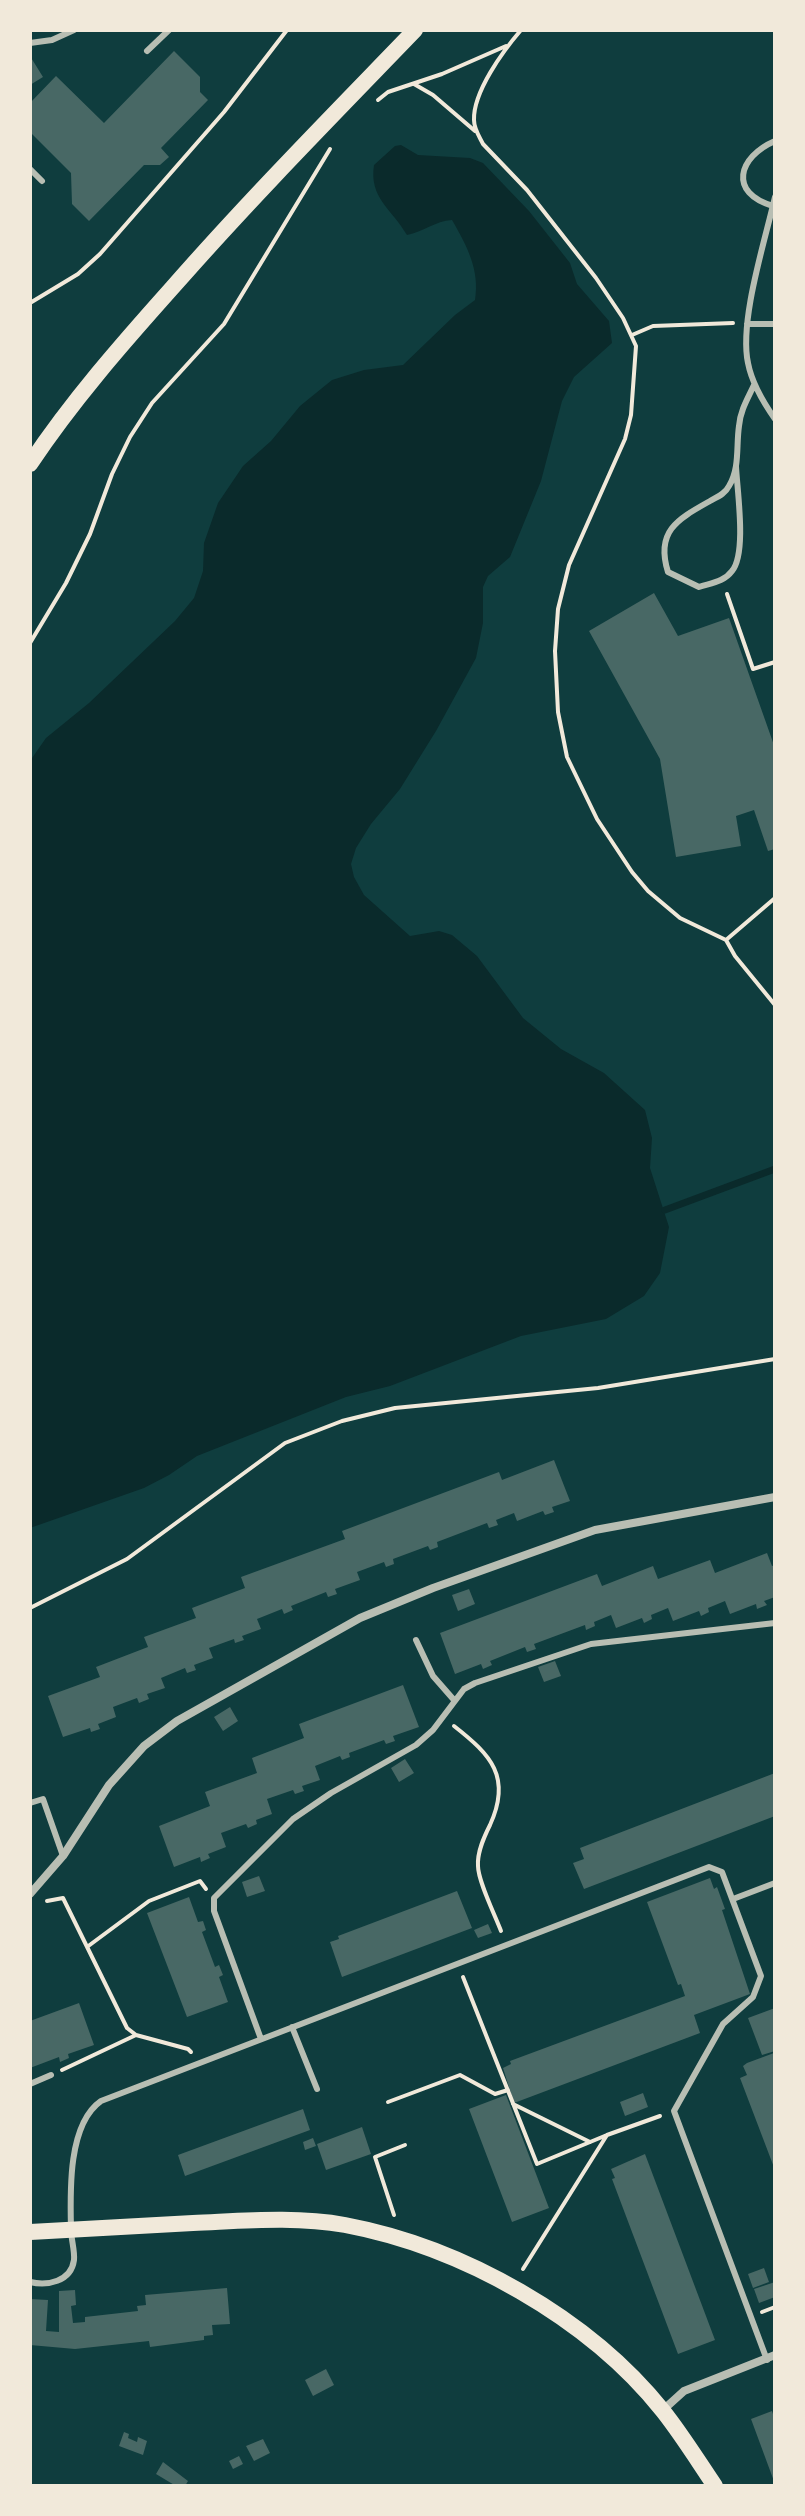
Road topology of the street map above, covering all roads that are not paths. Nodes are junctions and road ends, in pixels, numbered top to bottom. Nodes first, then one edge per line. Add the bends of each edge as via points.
1 (74, 30) edge
2 (169, 30) edge
3 (415, 30) edge
4 (30, 43) edge
5 (147, 51) dead end
6 (775, 141) edge
7 (30, 169) edge
8 (42, 181) dead end
9 (775, 197) edge
10 (773, 206) junction
11 (747, 324) junction
12 (775, 324) edge
13 (754, 385) junction
14 (775, 419) edge
15 (30, 464) edge
16 (736, 466) junction
17 (775, 1497) edge
18 (775, 1623) edge
19 (416, 1640) dead end
20 (454, 1700) junction
21 (30, 1803) edge
22 (63, 1856) junction
23 (775, 1883) edge
24 (30, 1894) edge
25 (733, 1899) junction
26 (292, 2027) junction
27 (261, 2039) junction
28 (51, 2075) road end
29 (30, 2084) edge
30 (317, 2089) dead end
31 (71, 2229) junction
32 (30, 2232) edge
33 (30, 2282) edge
34 (771, 2358) edge
35 (663, 2410) junction
36 (715, 2486) edge

1 - 4 lane
2 - 5 lane
3 - 15 main road via 168,291
6 - 10 lane via 748,159 743,173 747,192
7 - 8 lane
9 - 10 lane
10 - 11 lane
11 - 12 lane
11 - 13 lane via 745,343
13 - 14 lane
13 - 16 lane via 742,410
16 - 16 lane via 723,494 672,525 664,548 668,572 699,587 722,580 736,565
17 - 22 street via 595,1530 360,1618 177,1721 144,1746 98,1799
18 - 20 lane via 591,1644 475,1683
19 - 20 lane via 433,1676
20 - 27 lane via 416,1745 293,1819 214,1898 214,1911
21 - 22 lane via 43,1799
22 - 24 street
23 - 25 lane
25 - 26 lane via 722,1872 709,1867
25 - 34 lane via 761,1976 753,1997 723,2024 674,2111
26 - 27 lane
26 - 30 lane
27 - 31 lane via 90,2109 76,2142
28 - 29 lane
31 - 32 main road
31 - 33 lane via 70,2271 52,2284
31 - 35 main road via 260,2220 344,2225 427,2248 512,2286 561,2318 625,2370
34 - 35 street via 684,2391
35 - 36 main road

